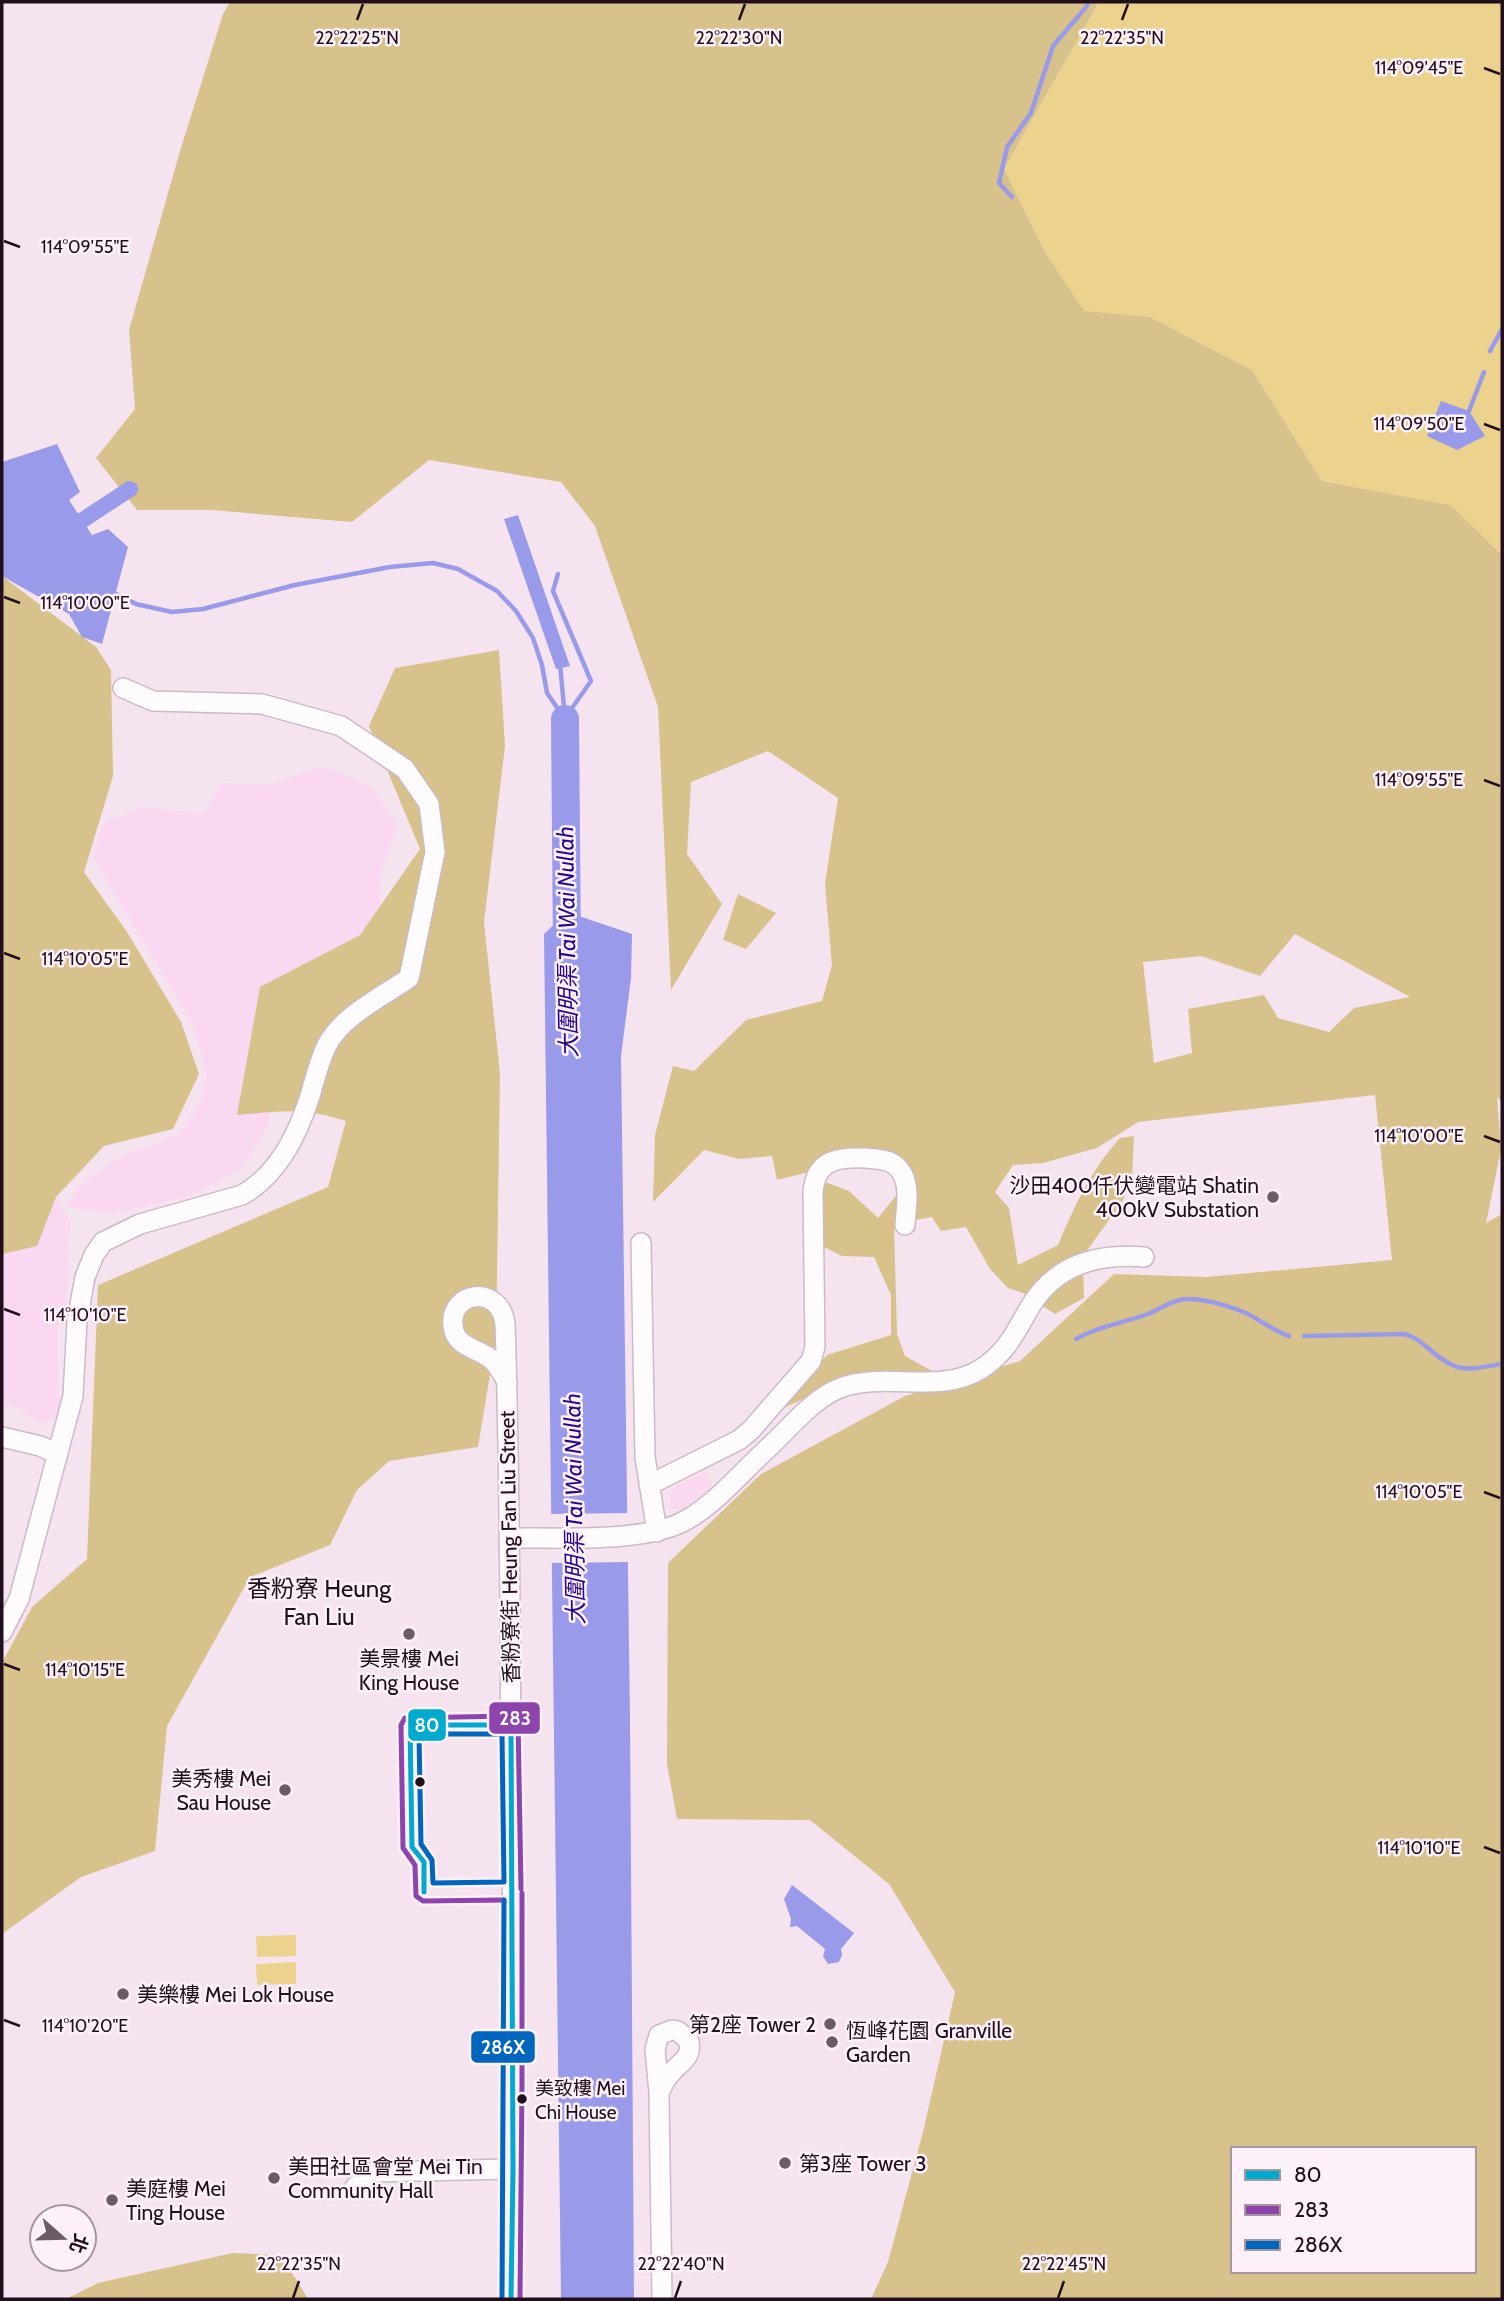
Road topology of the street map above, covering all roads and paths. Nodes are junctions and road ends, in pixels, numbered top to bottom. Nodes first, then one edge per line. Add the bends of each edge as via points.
1 (123, 688) dead end
2 (905, 1225) dead end
3 (641, 1243) dead end
4 (1144, 1257) dead end
5 (507, 1382) dead end
6 (2, 1437) edge
7 (58, 1454) junction
8 (649, 1485) junction
9 (657, 1532) junction
10 (510, 1538) junction
11 (2, 1632) edge
12 (659, 2093) dead end
13 (513, 2169) junction
14 (355, 2187) dead end
15 (511, 2299) edge
16 (662, 2299) edge

1 - 7 street via 153,701 262,704 341,726 405,769 429,804 435,852 409,978 347,1021 328,1044 290,1145 272,1172 242,1195 140,1224 103,1242 93,1255 77,1321 73,1396
2 - 8 street via 906,1186 894,1164 843,1157 822,1168 814,1186 815,1347 811,1361 739,1440
3 - 8 street
4 - 9 street via 1088,1261 1058,1275 1038,1296 1011,1342 976,1372 942,1380 860,1383 828,1394 700,1510
5 - 10 street, 香粉寮街 Heung Fan Liu Street
6 - 7 street
7 - 11 street via 19,1599
8 - 9 street
9 - 10 street
10 - 13 street, 香粉寮街 Heung Fan Liu Street
12 - 16 street
13 - 14 street via 372,2172
13 - 15 street, 香粉寮街 Heung Fan Liu Street

